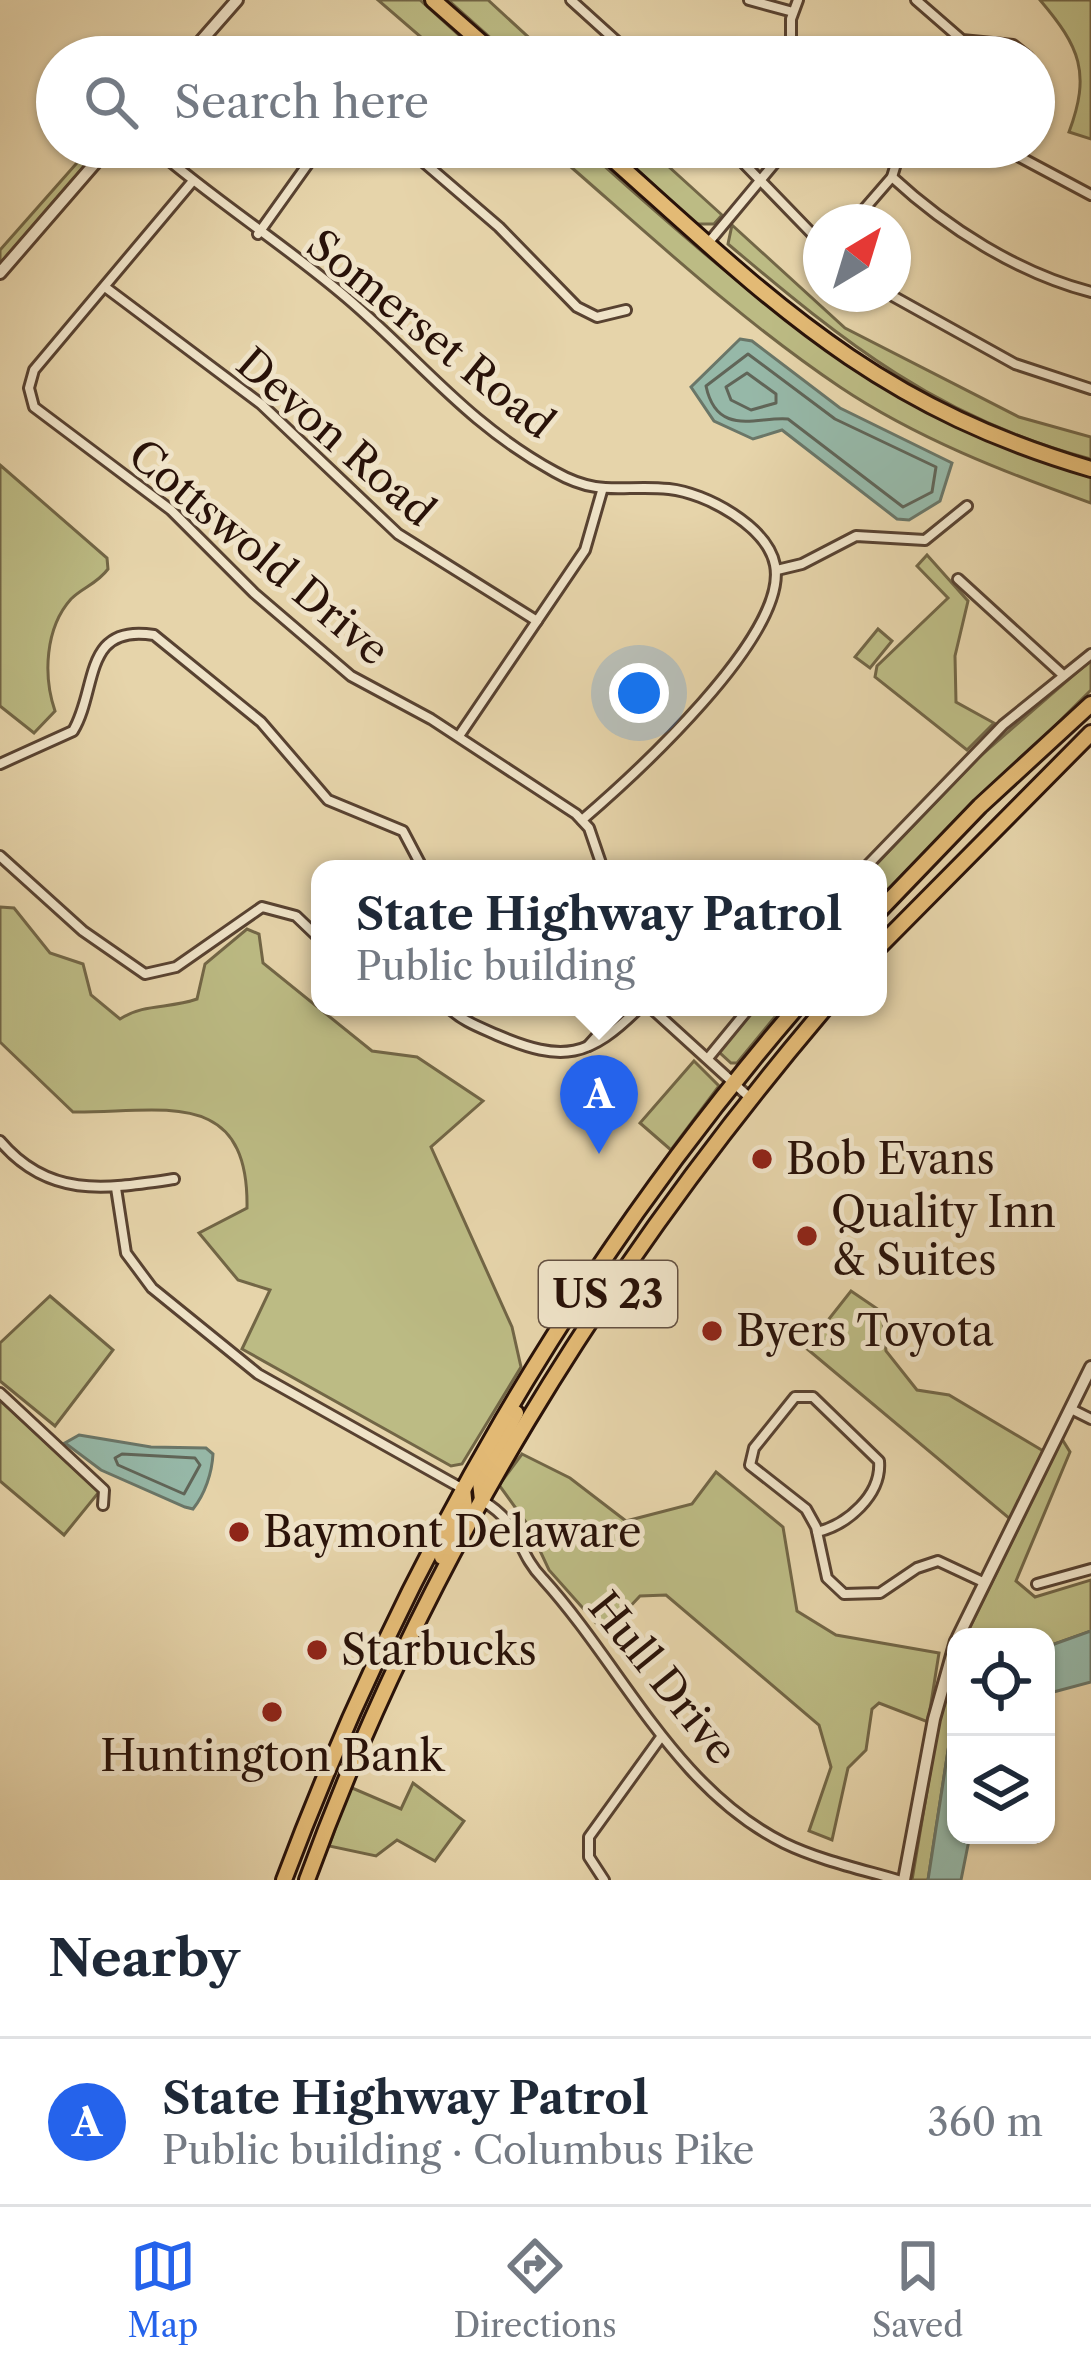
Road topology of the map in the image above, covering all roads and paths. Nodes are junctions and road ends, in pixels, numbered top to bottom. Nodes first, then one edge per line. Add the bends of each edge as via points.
1 (237, 0) edge
2 (433, 0) edge
3 (571, 0) edge
4 (749, 0) edge
5 (798, 0) edge
6 (916, 0) edge
7 (793, 12) junction
8 (206, 36) edge
9 (474, 36) edge
10 (611, 36) edge
11 (792, 36) edge
12 (957, 36) edge
13 (91, 168) edge
14 (176, 168) edge
15 (305, 168) edge
16 (430, 168) edge
17 (622, 168) edge
18 (751, 168) edge
19 (773, 168) edge
20 (895, 168) edge
21 (1040, 168) edge
22 (892, 177) junction
23 (764, 180) junction
24 (192, 182) junction
25 (1091, 195) edge
26 (869, 204) edge
27 (803, 223) edge
28 (258, 234) junction
29 (706, 244) junction
30 (0, 273) edge
31 (105, 286) junction
32 (1091, 292) edge
33 (911, 307) edge
34 (626, 310) dead end
35 (1091, 388) edge
36 (1091, 469) edge
37 (602, 491) junction
38 (967, 506) dead end
39 (777, 570) junction
40 (958, 579) dead end
41 (537, 621) junction
42 (1091, 654) edge
43 (1063, 675) junction
44 (1091, 704) edge
45 (1091, 733) edge
46 (458, 736) junction
47 (0, 764) edge
48 (582, 820) junction
49 (0, 856) edge
50 (418, 860) edge
51 (599, 860) edge
52 (873, 860) edge
53 (887, 904) edge
54 (311, 930) edge
55 (887, 940) edge
56 (466, 1016) edge
57 (615, 1016) edge
58 (631, 1016) edge
59 (660, 1016) edge
60 (742, 1016) edge
61 (789, 1016) edge
62 (818, 1016) edge
63 (587, 1047) junction
64 (708, 1057) junction
65 (733, 1080) junction
66 (750, 1098) junction
67 (0, 1142) edge
68 (666, 1170) junction
69 (174, 1179) dead end
70 (686, 1184) junction
71 (116, 1188) junction
72 (1091, 1367) edge
73 (0, 1393) edge
74 (516, 1394) junction
75 (1071, 1409) junction
76 (1091, 1418) edge
77 (463, 1489) junction
78 (482, 1501) junction
79 (103, 1505) dead end
80 (818, 1532) junction
81 (1091, 1569) edge
82 (983, 1582) junction
83 (1037, 1584) dead end
84 (424, 1609) junction
85 (962, 1628) edge
86 (947, 1674) edge
87 (661, 1737) junction
88 (284, 1880) edge
89 (307, 1880) edge
90 (604, 1880) edge
91 (901, 1880) edge

1 - 8 street
2 - 9 highway
3 - 10 street
4 - 7 street
5 - 7 street
6 - 12 street
7 - 11 street
13 - 30 street
14 - 24 street, Somerset Road
15 - 28 street
16 - 34 street via 577,307 596,316
17 - 29 highway
18 - 23 street
19 - 23 street
20 - 22 street
21 - 25 street
22 - 26 street
22 - 32 street via 976,240
23 - 27 street
23 - 29 street
24 - 28 street, Somerset Road
24 - 31 street, Cottswold Drive
28 - 37 street, Somerset Road via 350,301 489,431
29 - 36 highway via 889,386 989,434
31 - 41 street, Devon Road via 261,404 398,534
31 - 46 street, Cottswold Drive via 34,370 34,406 171,509 351,676
33 - 35 street via 994,354
37 - 39 street, Somerset Road via 669,489 701,497 758,534
37 - 41 street via 589,542
38 - 39 street via 925,540 856,536
39 - 48 street via 746,649 652,758
40 - 43 street
41 - 46 street
42 - 43 street
43 - 52 street
44 - 53 highway
45 - 55 highway
46 - 48 street, Cottswold Drive
47 - 50 street via 68,735 105,646 140,633 165,641 261,722 328,800 403,831
48 - 51 street
49 - 54 street via 145,974 176,968 262,907 289,912
56 - 63 street via 531,1049 561,1054
57 - 63 street
58 - 63 street
59 - 64 street
60 - 64 street
61 - 65 highway, US 23
62 - 66 highway, US 23
64 - 65 street
65 - 66 street
65 - 68 highway, US 23
66 - 70 highway, US 23
67 - 71 street via 50,1182
68 - 70 street
68 - 74 highway, US 23
69 - 71 street
70 - 78 highway, US 23 via 564,1359
71 - 77 street via 126,1253 152,1288 258,1374
72 - 75 street
73 - 79 street via 104,1490
74 - 77 highway, US 23
74 - 78 highway via 517,1410 480,1482
75 - 76 street
75 - 82 street
77 - 84 highway via 465,1508 422,1595
77 - 88 highway, US 23 via 361,1688
78 - 84 highway, US 23
78 - 87 street, Hull Drive via 510,1519 535,1570 590,1630
80 - 80 street via 806,1509 750,1465 754,1448 795,1397 813,1397 879,1461 879,1481 844,1524
80 - 82 street via 827,1577 851,1597 880,1593 938,1561
81 - 83 street
82 - 85 street
84 - 89 highway, US 23
86 - 91 street
87 - 90 street via 589,1838 589,1857
87 - 91 street, Hull Drive via 770,1835

